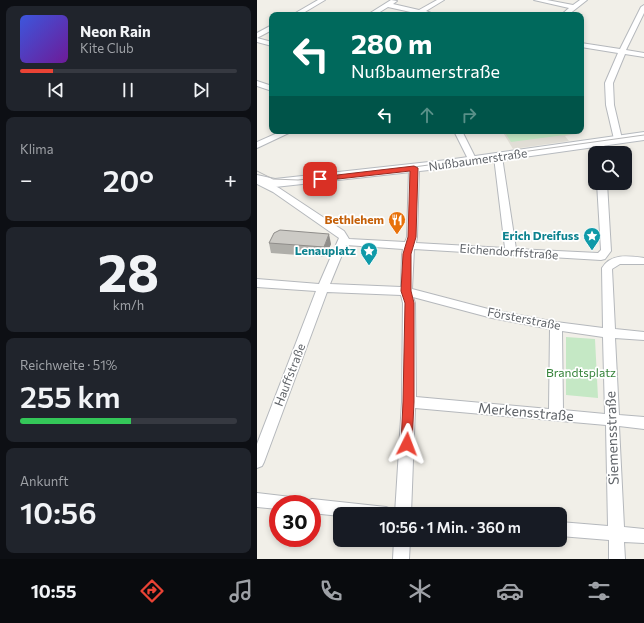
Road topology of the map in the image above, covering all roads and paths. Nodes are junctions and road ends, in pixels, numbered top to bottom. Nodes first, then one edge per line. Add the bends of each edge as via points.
1 (322, 0) edge
2 (397, 0) edge
3 (441, 0) edge
4 (537, 0) edge
5 (584, 0) edge
6 (388, 5) junction
7 (429, 7) junction
8 (574, 7) junction
9 (644, 7) edge
10 (300, 12) edge
11 (375, 12) edge
12 (421, 12) joint
13 (567, 12) edge
14 (269, 29) edge
15 (257, 36) edge
16 (257, 40) edge
17 (269, 43) edge
18 (584, 46) edge
19 (622, 52) junction
20 (644, 55) edge
21 (257, 83) edge
22 (269, 87) edge
23 (282, 134) edge
24 (460, 134) edge
25 (644, 136) edge
26 (618, 139) junction
27 (257, 145) edge
28 (604, 146) edge
29 (588, 149) edge
30 (498, 157) junction
31 (473, 161) junction
32 (414, 168) junction
33 (257, 177) edge
34 (287, 182) junction
35 (602, 190) edge
36 (289, 199) junction
37 (343, 242) junction
38 (409, 246) junction
39 (511, 252) junction
40 (644, 261) edge
41 (257, 283) edge
42 (323, 288) junction
43 (406, 291) junction
44 (556, 326) junction
45 (608, 333) junction
46 (644, 336) edge
47 (409, 402) junction
48 (556, 414) junction
49 (611, 419) junction
50 (644, 423) edge
51 (257, 462) edge
52 (257, 500) edge
53 (269, 501) edge
54 (321, 507) edge
55 (403, 507) edge
56 (333, 508) edge
57 (567, 530) edge
58 (615, 534) junction
59 (644, 536) edge
60 (402, 547) edge
61 (401, 559) edge
62 (617, 559) edge

1 - 10 street
2 - 6 street
2 - 7 street
3 - 7 street
4 - 8 street
5 - 8 street
6 - 11 street
6 - 12 street
7 - 12 street
8 - 13 street
9 - 19 street
14 - 15 street
16 - 17 street
18 - 19 street
19 - 20 street
19 - 26 street via 609,83 610,106
21 - 22 street
23 - 27 street
24 - 31 street
25 - 26 street, Nußbaumerstraße
26 - 28 street, Nußbaumerstraße
29 - 30 street, Nußbaumerstraße
30 - 31 street, Nußbaumerstraße
30 - 39 street
31 - 32 street, Nußbaumerstraße
32 - 34 street, Nußbaumerstraße
32 - 38 street via 412,237
33 - 34 street, Nußbaumerstraße via 272,183
33 - 36 street
34 - 36 street via 285,191
35 - 39 street, Eichendorffstraße via 606,252 603,256 596,258
36 - 37 street via 340,233 344,238
37 - 38 street
37 - 42 street
38 - 39 street, Eichendorffstraße
38 - 43 street
40 - 45 street, Siemensstraße via 620,260 607,268
41 - 42 street
42 - 43 street
42 - 51 street, Hauffstraße
43 - 44 street, Försterstraße via 493,314
43 - 47 street via 409,303
44 - 45 street, Försterstraße
44 - 48 street
45 - 46 street, Försterstraße
45 - 49 street, Siemensstraße
47 - 48 street, Merkensstraße
47 - 55 street
48 - 49 street, Merkensstraße
49 - 50 street, Merkensstraße
49 - 58 street, Siemensstraße
52 - 53 street
54 - 56 street
57 - 58 street
58 - 59 street
58 - 62 street, Siemensstraße
60 - 61 street

